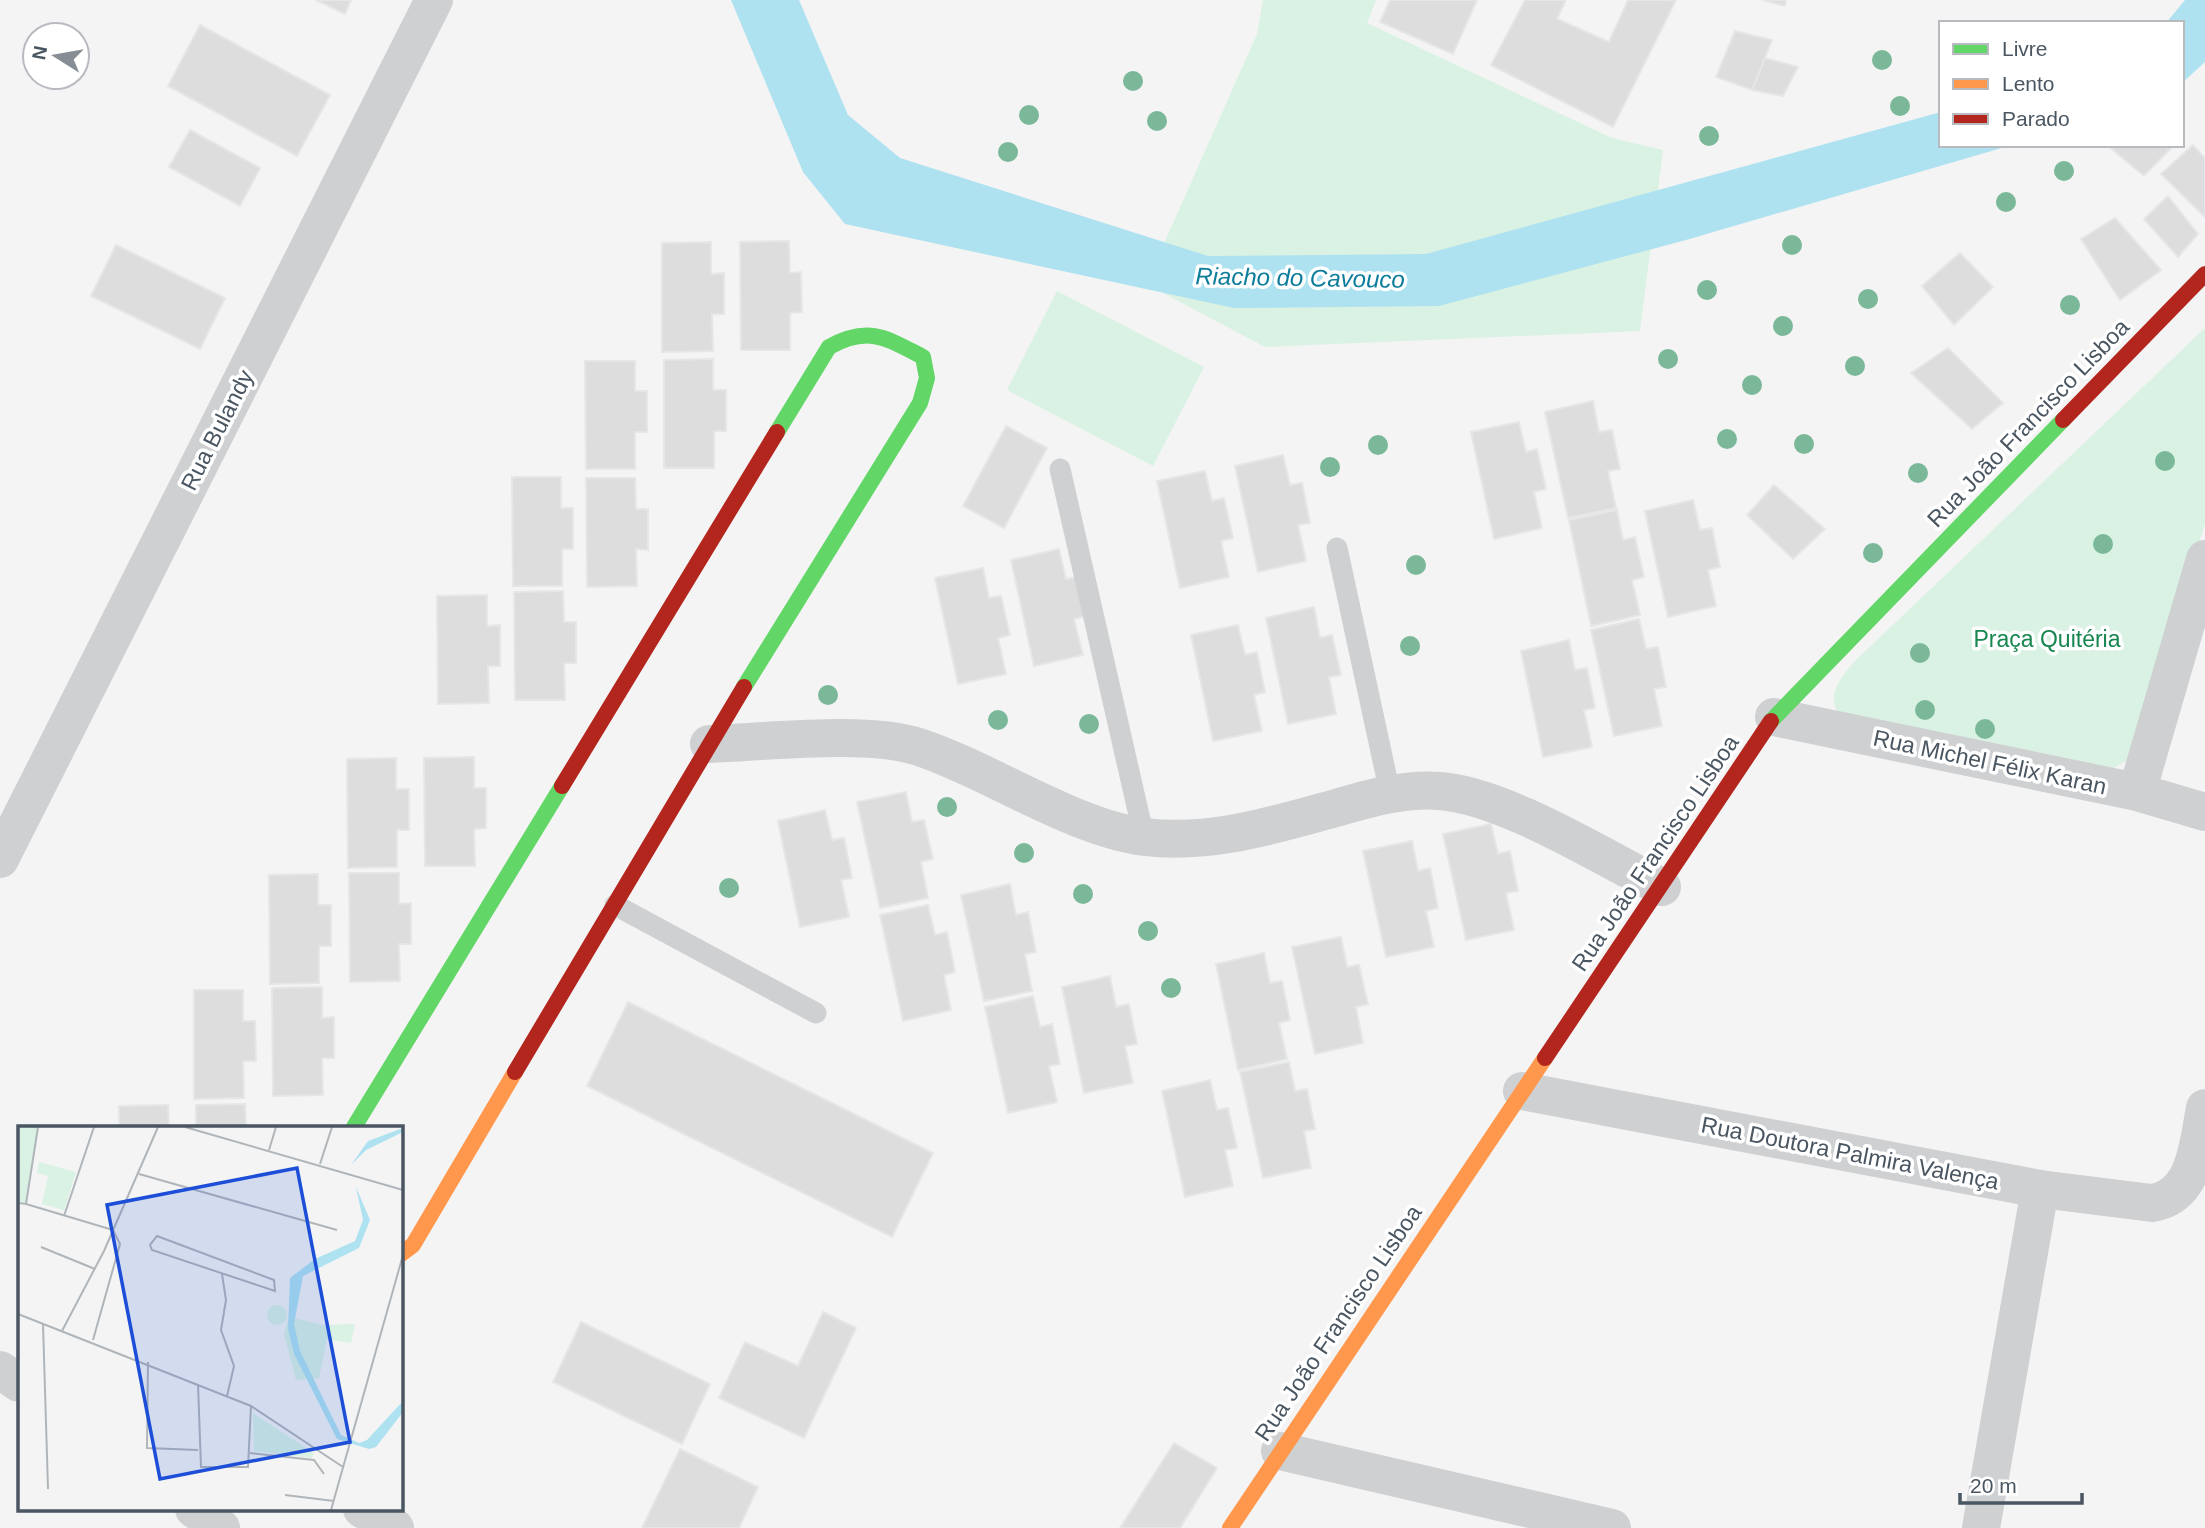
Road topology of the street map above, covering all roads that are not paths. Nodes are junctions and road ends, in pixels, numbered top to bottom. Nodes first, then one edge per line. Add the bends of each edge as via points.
1 (434, 0) edge
2 (2205, 274) edge
3 (1060, 469) dead end
4 (1337, 548) dead end
5 (2205, 559) edge
6 (1774, 717) junction
7 (709, 744) junction
8 (2137, 792) junction
9 (1390, 793) junction
10 (2205, 812) edge
11 (1144, 837) junction
12 (0, 859) edge
13 (1662, 887) junction
14 (615, 905) junction
15 (816, 1013) dead end
16 (1522, 1091) junction
17 (2205, 1108) edge
18 (355, 1126) edge
19 (2040, 1189) junction
20 (402, 1253) edge
21 (0, 1370) edge
22 (18, 1382) edge
23 (1279, 1451) junction
24 (364, 1510) edge
25 (395, 1528) edge
26 (1230, 1528) edge
27 (1612, 1528) edge
28 (1981, 1528) edge

1 - 12 street, Rua Bulandy
2 - 6 street, Rua João Francisco Lisboa
3 - 11 lane
4 - 9 lane
5 - 8 street
6 - 8 street, Rua Michel Félix Karan
6 - 13 street, Rua João Francisco Lisboa
7 - 11 street via 865,739 916,746 1063,810
7 - 14 street
7 - 18 street via 920,403 927,378 923,357 872,332 849,335 829,347
8 - 10 street, Rua Michel Félix Karan
9 - 11 street via 1218,838
9 - 13 street via 1441,790 1502,806
13 - 16 street, Rua João Francisco Lisboa
14 - 15 lane
14 - 20 street via 413,1245
16 - 19 street, Rua Doutora Palmira Valença
16 - 23 street, Rua João Francisco Lisboa
17 - 19 street, Rua Doutora Palmira Valença via 2195,1162 2177,1194 2165,1201
19 - 28 street
21 - 22 street
23 - 26 street, Rua João Francisco Lisboa
23 - 27 street
24 - 25 street

